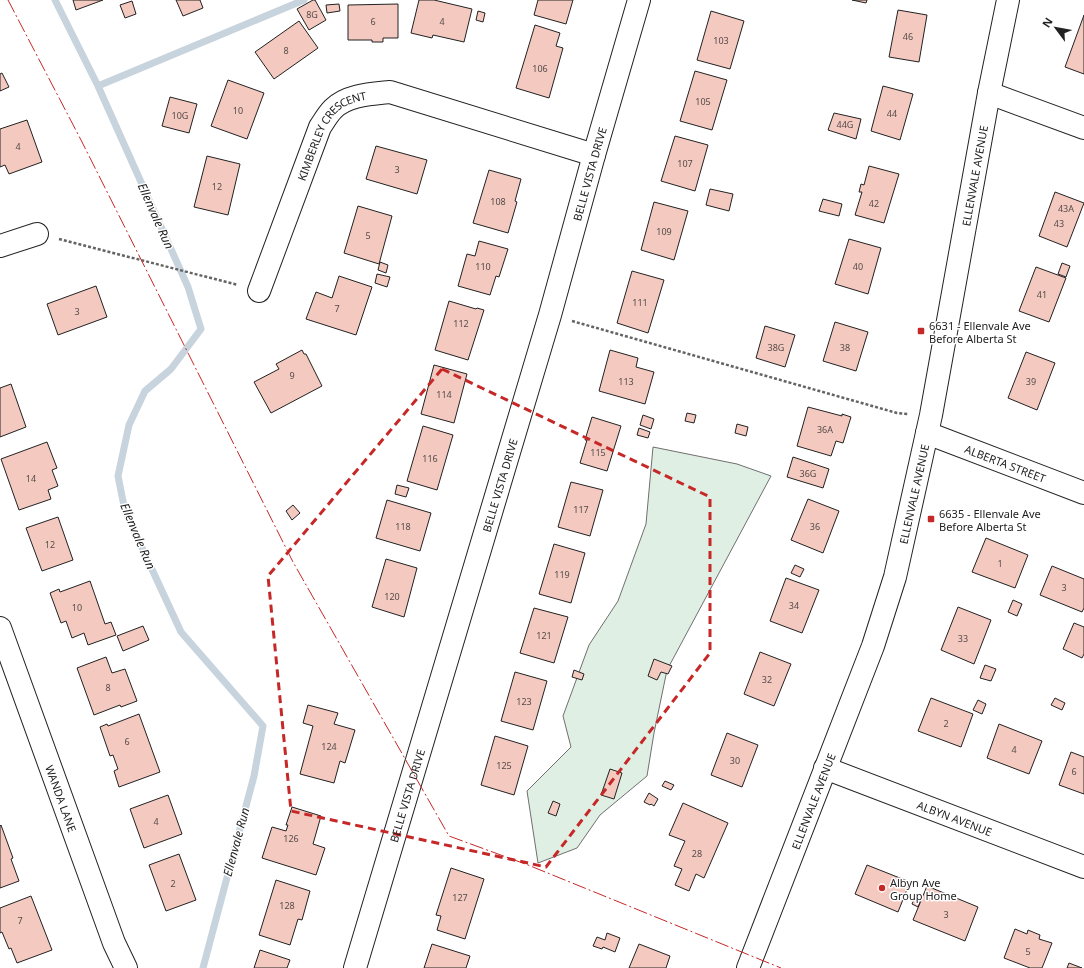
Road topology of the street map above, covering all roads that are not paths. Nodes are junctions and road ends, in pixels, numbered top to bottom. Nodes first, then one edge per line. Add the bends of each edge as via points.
1 (639, 0) edge
2 (1008, 0) edge
3 (989, 92) junction
4 (1084, 128) edge
5 (594, 155) junction
6 (37, 234) road end
7 (0, 246) edge
8 (259, 291) road end
9 (929, 424) junction
10 (1084, 493) edge
11 (0, 628) edge
12 (825, 768) junction
13 (1084, 867) edge
14 (126, 968) edge
15 (355, 968) edge
16 (748, 968) edge

1 - 5 street, BELLE VISTA DRIVE
2 - 3 street, ELLENVALE AVENUE
3 - 4 street
3 - 9 street, ELLENVALE AVENUE
5 - 8 street, KIMBERLEY CRESCENT via 390,92 346,100 334,109 320,127
5 - 15 street, BELLE VISTA DRIVE via 550,315
6 - 7 street
9 - 10 street, ALBERTA STREET
9 - 12 street, ELLENVALE AVENUE via 895,577 873,646
11 - 14 street, WANDA LANE via 114,943
12 - 13 street, ALBYN AVENUE
12 - 16 street, ELLENVALE AVENUE

